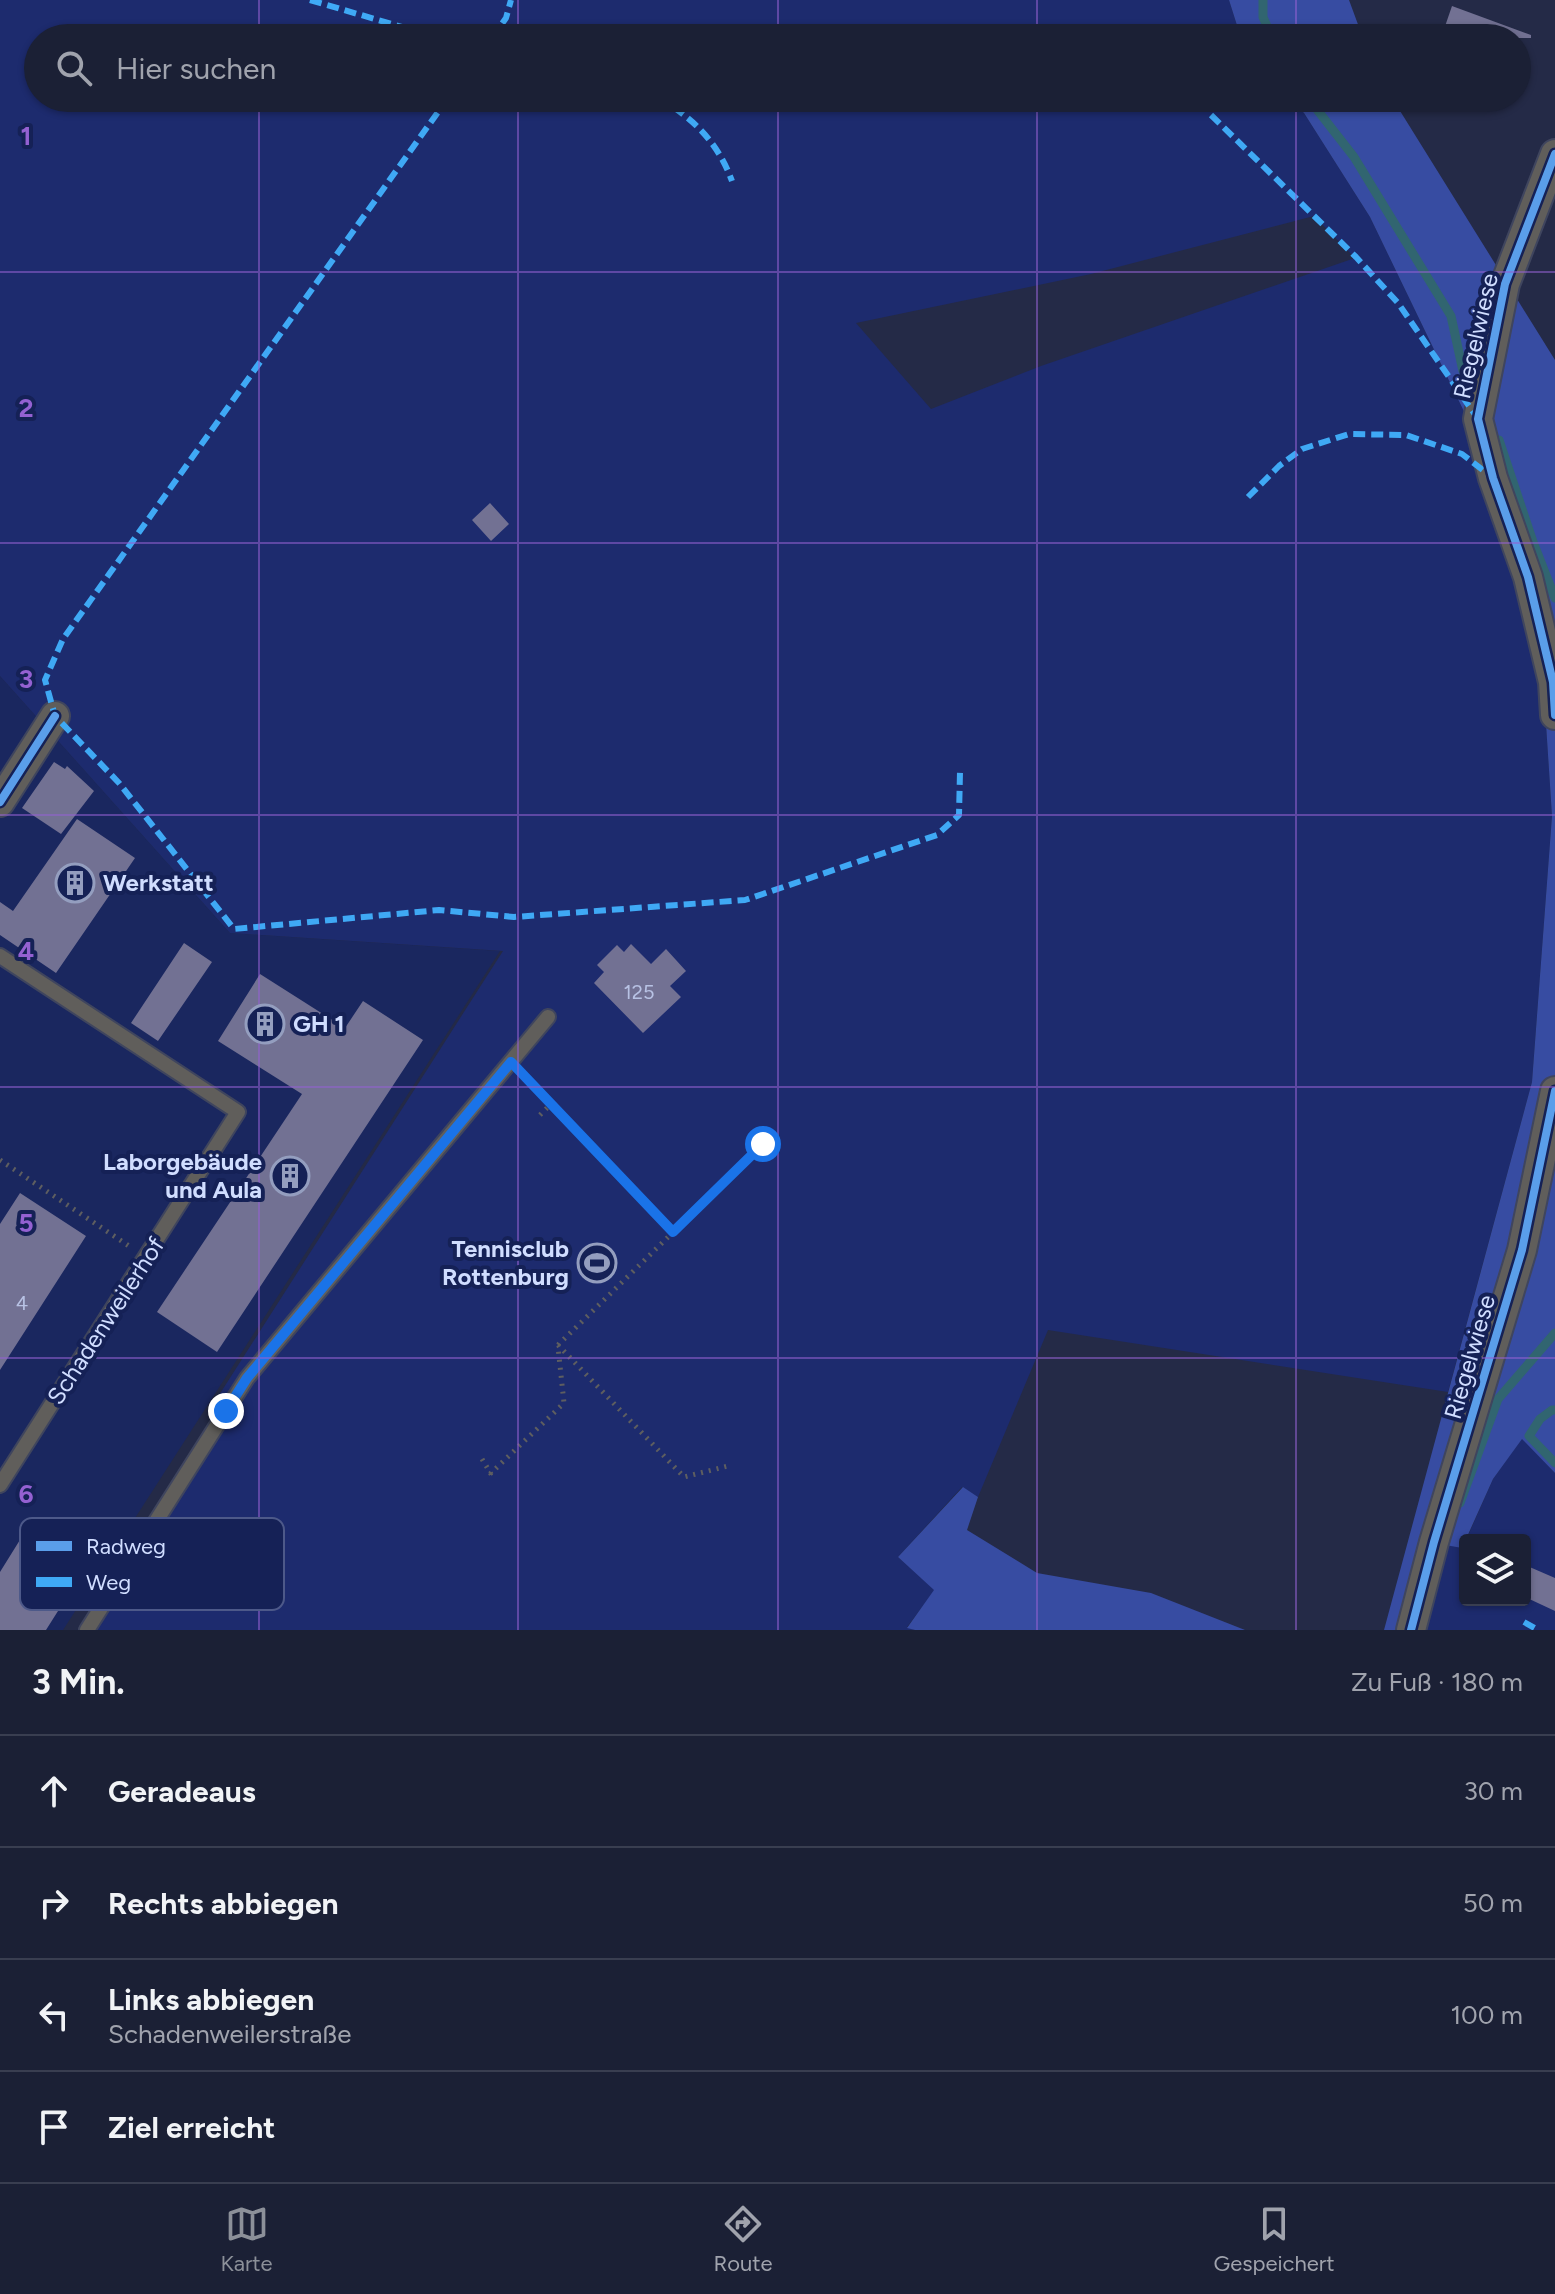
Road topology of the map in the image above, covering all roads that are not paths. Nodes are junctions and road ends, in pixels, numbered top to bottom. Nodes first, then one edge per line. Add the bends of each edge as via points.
1 (1555, 154) edge
2 (1555, 715) edge
3 (55, 716) dead end
4 (0, 802) edge
5 (0, 956) edge
6 (548, 1017) dead end
7 (1555, 1091) edge
8 (0, 1485) edge
9 (158, 1518) edge
10 (100, 1610) edge
11 (87, 1630) edge
12 (1411, 1630) edge

1 - 2 street, Riegelwiese via 1505,284 1478,419 1528,577 1553,682
3 - 4 street
5 - 8 lane, Schadenweilerhof via 238,1112
6 - 9 lane via 247,1378
7 - 12 street, Riegelwiese via 1522,1250
10 - 11 lane

